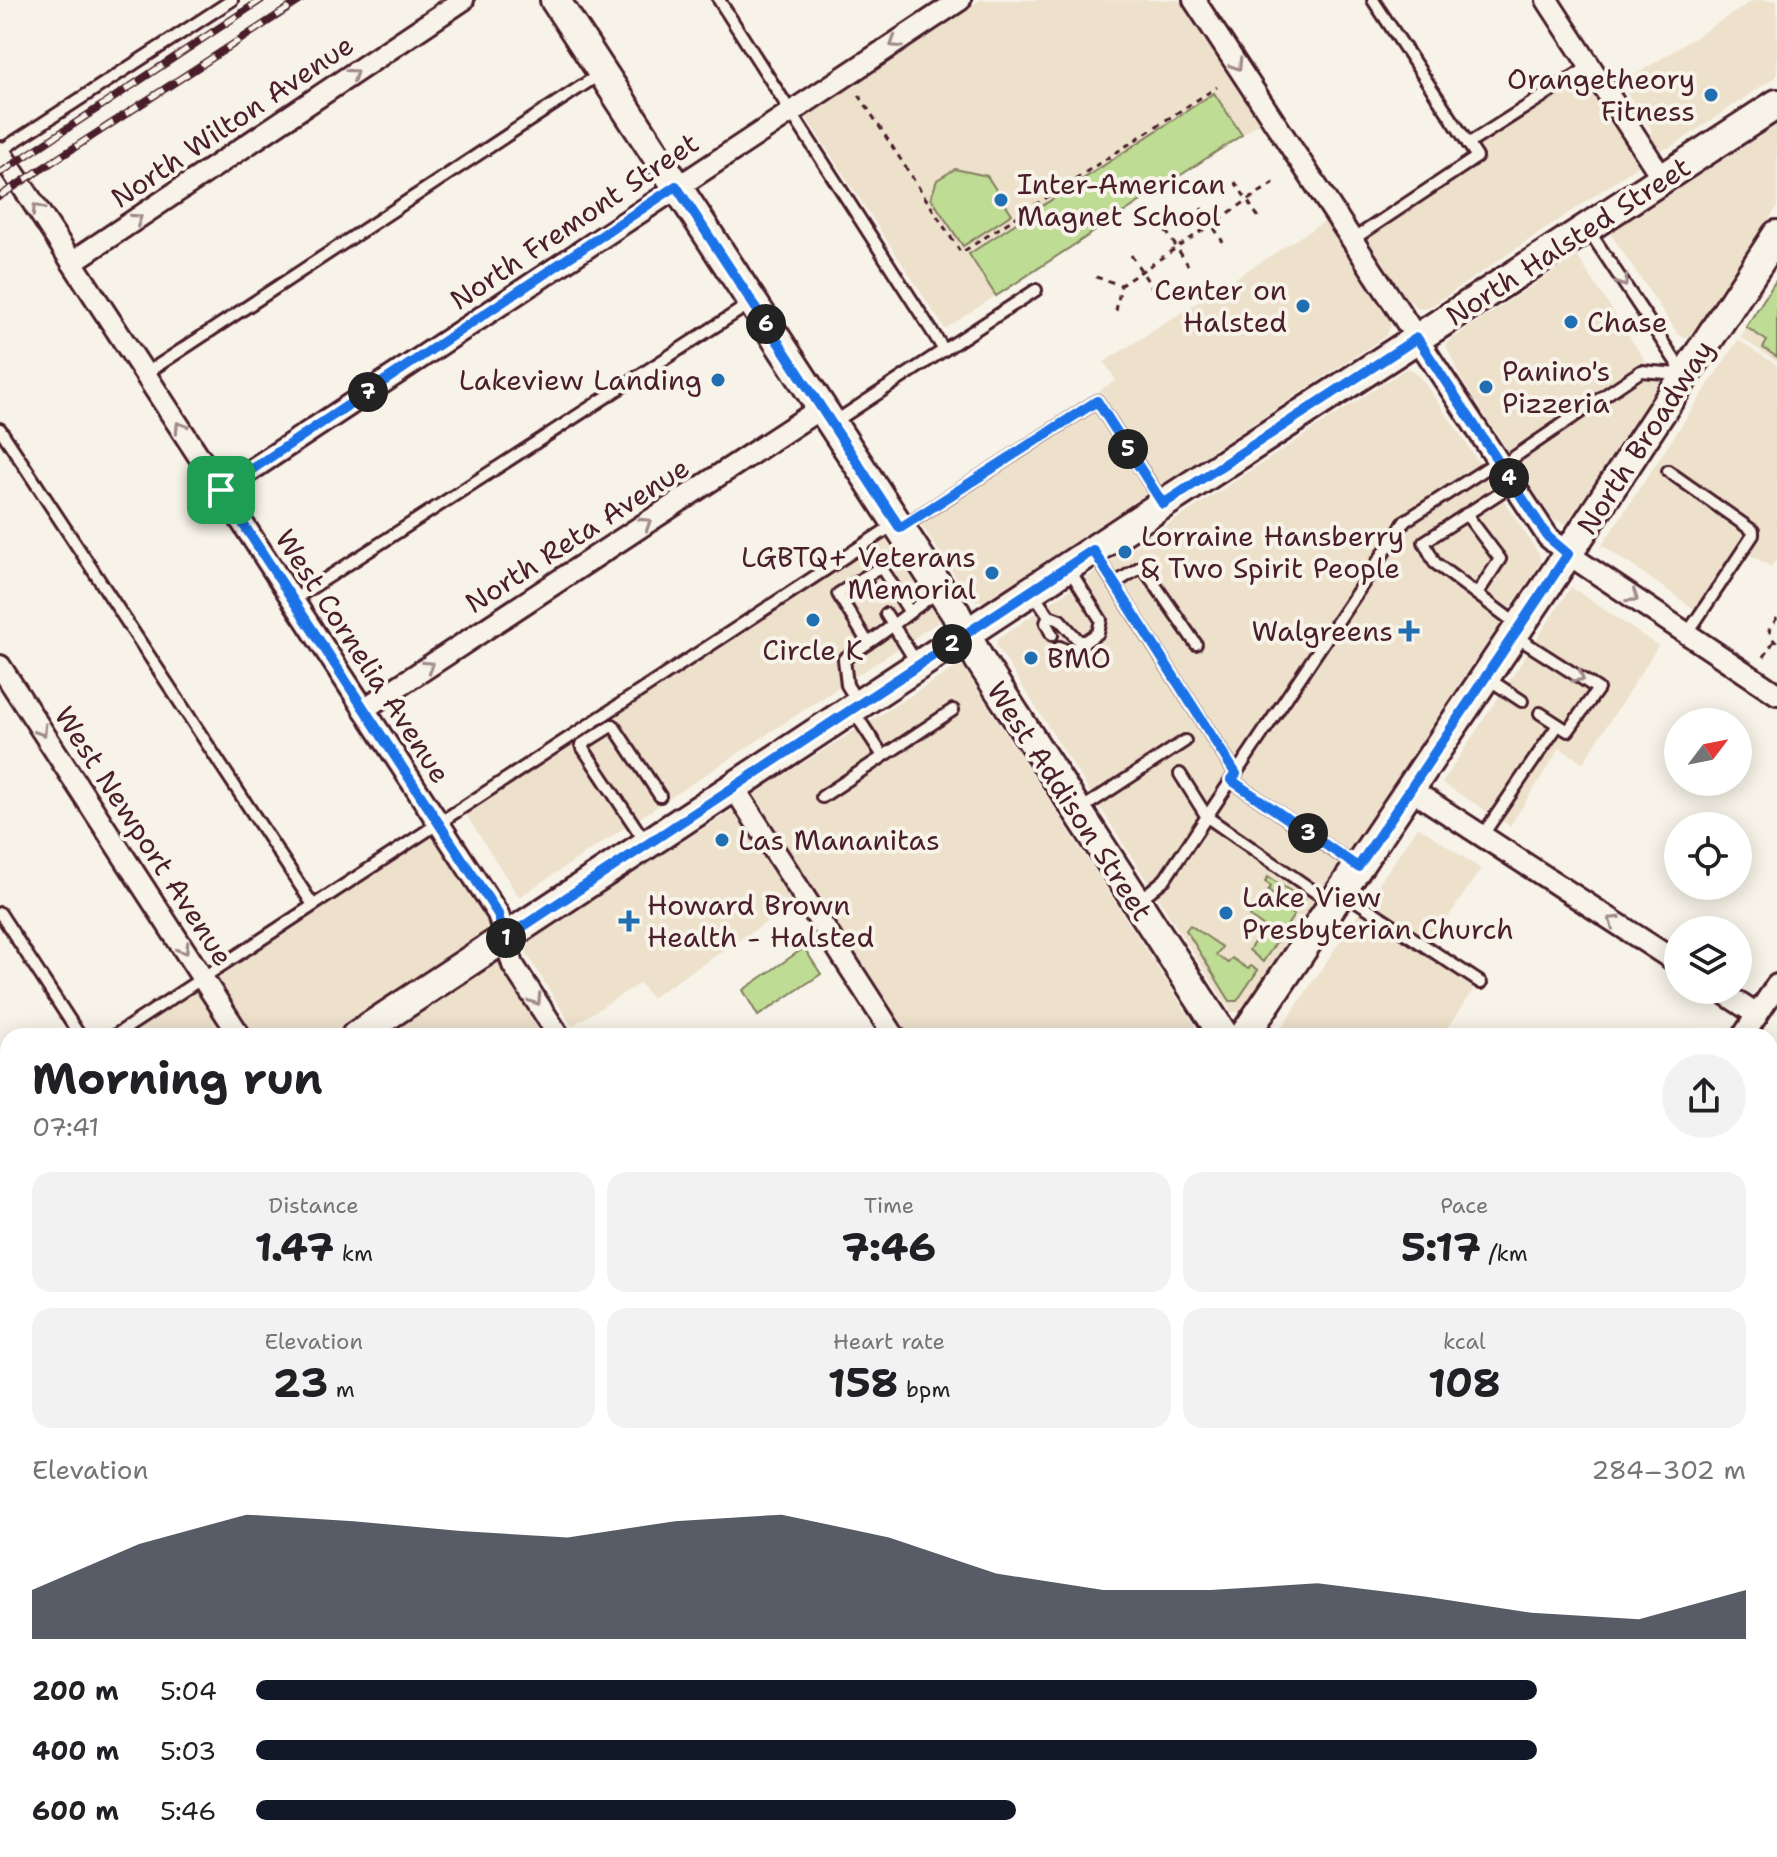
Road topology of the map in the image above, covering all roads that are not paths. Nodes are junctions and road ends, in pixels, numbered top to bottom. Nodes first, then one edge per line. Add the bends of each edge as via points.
1 (232, 0) edge
2 (463, 0) edge
3 (555, 0) edge
4 (719, 0) edge
5 (960, 0) edge
6 (1194, 0) edge
7 (1373, 0) edge
8 (1547, 0) edge
9 (1590, 66) junction
10 (602, 72) junction
11 (1777, 104) edge
12 (790, 112) junction
13 (1468, 144) junction
14 (0, 152) edge
15 (1663, 179) junction
16 (676, 186) junction
17 (1588, 229) junction
18 (1777, 235) edge
19 (1352, 240) junction
20 (72, 262) junction
21 (1036, 290) dead end
22 (752, 302) junction
23 (1417, 338) junction
24 (944, 350) junction
25 (145, 374) junction
26 (1685, 375) junction
27 (827, 416) junction
28 (0, 429) edge
29 (1500, 463) junction
30 (1668, 471) dead end
31 (1513, 484) junction
32 (221, 490) junction
33 (1163, 504) junction
34 (1466, 514) junction
35 (903, 533) junction
36 (1093, 550) junction
37 (1568, 554) junction
38 (881, 567) junction
39 (1068, 567) junction
40 (863, 578) junction
41 (1114, 584) junction
42 (941, 590) junction
43 (1032, 591) junction
44 (872, 592) dead end
45 (1477, 594) junction
46 (293, 600) junction
47 (909, 611) junction
48 (886, 614) dead end
49 (1049, 616) junction
50 (894, 626) junction
51 (1516, 631) junction
52 (967, 634) junction
53 (1687, 634) junction
54 (1052, 635) dead end
55 (1086, 641) junction
56 (868, 643) junction
57 (1196, 644) dead end
58 (1060, 647) dead end
59 (0, 666) edge
60 (919, 666) junction
61 (1485, 677) junction
62 (1777, 694) edge
63 (1522, 701) dead end
64 (856, 708) junction
65 (364, 709) junction
66 (953, 710) dead end
67 (1540, 713) dead end
68 (1558, 725) junction
69 (1185, 741) dead end
70 (883, 756) junction
71 (1180, 774) dead end
72 (1234, 777) junction
73 (734, 788) junction
74 (1410, 789) junction
75 (660, 796) dead end
76 (822, 797) dead end
77 (1076, 812) junction
78 (1207, 817) junction
79 (438, 823) junction
80 (1482, 836) junction
81 (647, 845) junction
82 (1358, 867) junction
83 (1337, 897) junction
84 (1136, 904) junction
85 (313, 905) junction
86 (0, 913) edge
87 (504, 939) junction
88 (1664, 954) edge
89 (203, 978) junction
90 (1481, 983) dead end
91 (1777, 985) edge
92 (1740, 1004) edge
93 (1757, 1015) junction
94 (75, 1028) edge
95 (126, 1028) edge
96 (235, 1028) edge
97 (368, 1028) edge
98 (554, 1028) edge
99 (889, 1028) edge
100 (1219, 1028) edge
101 (1249, 1028) edge
102 (1748, 1028) edge

1 - 14 lane
20 -> 2 street, North Wilton Avenue
3 - 10 main road, West Addison Street
4 - 12 lane
5 -> 12 street, North Fremont Street
6 -> 19 street
7 - 13 lane
8 - 9 street
9 - 13 lane
9 - 15 street
10 - 16 main road, West Addison Street
10 - 25 lane
11 - 15 main road, North Halsted Street
12 - 16 street, North Fremont Street
12 - 24 lane
13 - 19 lane via 1477,157
20 -> 14 street, West Cornelia Avenue
15 - 17 main road, North Halsted Street
16 - 22 main road, West Addison Street
16 - 32 street, North Fremont Street
17 - 23 main road, North Halsted Street
17 -> 26 lane
18 - 26 main road, North Broadway
19 - 23 street
20 - 25 street, West Cornelia Avenue
21 - 24 lane
22 - 27 main road, West Addison Street
22 - 46 lane
23 - 29 street
23 - 33 main road, North Halsted Street
24 - 27 lane
32 -> 25 street, West Cornelia Avenue
26 - 29 lane via 1641,371
26 - 37 main road, North Broadway
27 - 35 main road, West Addison Street
65 -> 27 street, North Reta Avenue
28 - 85 lane
29 - 31 street
29 - 72 lane via 1405,521
30 - 53 lane via 1753,531
31 - 34 lane
31 - 37 street via 1548,537
32 - 46 street, West Cornelia Avenue
33 - 35 lane via 1097,401
33 - 36 main road, North Halsted Street
34 - 45 lane via 1500,559
34 - 45 lane via 1424,542 1435,563
35 - 38 lane
35 - 42 main road, West Addison Street
35 - 79 lane
36 - 39 main road, North Halsted Street
36 - 41 lane
37 - 51 main road, North Broadway
37 -> 53 street
38 - 40 lane
38 - 47 lane
39 - 43 main road, North Halsted Street
39 - 55 lane via 1101,620 1100,630
40 - 44 lane
40 - 56 lane via 838,594
41 - 57 lane via 1142,566
41 - 72 lane
42 - 47 lane
42 - 52 main road, West Addison Street
43 - 49 lane
43 - 52 main road, North Halsted Street
45 - 51 lane
46 - 65 street, West Cornelia Avenue
47 - 50 lane
48 - 50 lane
49 - 54 lane via 1046,623
49 - 55 lane
50 - 56 lane
50 - 60 lane
51 - 61 main road, North Broadway
51 -> 68 lane via 1598,689 1568,731
52 - 60 main road, North Halsted Street
52 - 77 main road, West Addison Street
53 - 62 street
55 - 58 lane via 1069,652
56 - 64 lane via 844,659
59 -> 89 street, West Newport Avenue
60 - 64 main road, North Halsted Street
61 - 63 lane
61 - 74 main road, North Broadway
64 - 70 lane
64 - 73 main road, North Halsted Street
65 - 79 street, West Cornelia Avenue
66 - 70 lane
67 - 68 lane
68 - 80 lane
69 - 77 lane
70 - 76 lane
71 - 78 lane
72 - 78 lane
72 - 82 lane
73 - 81 main road, North Halsted Street
73 - 99 street
74 - 80 street
74 - 82 main road, North Broadway
75 - 81 lane via 613,725 581,745
77 - 84 main road, West Addison Street
78 - 83 lane
78 - 84 lane via 1165,879
79 - 85 lane
79 - 87 street, West Cornelia Avenue via 498,914
88 -> 80 street
81 - 87 main road, North Halsted Street
82 - 83 main road, North Broadway
83 - 90 lane
83 - 101 main road, North Broadway
84 - 100 main road, West Addison Street
85 - 89 lane
86 - 94 lane
87 - 97 main road, North Halsted Street
87 -> 98 street, West Cornelia Avenue via 513,965
89 - 95 lane
89 - 96 street, West Newport Avenue
91 - 93 street
92 - 93 street
93 - 102 street

